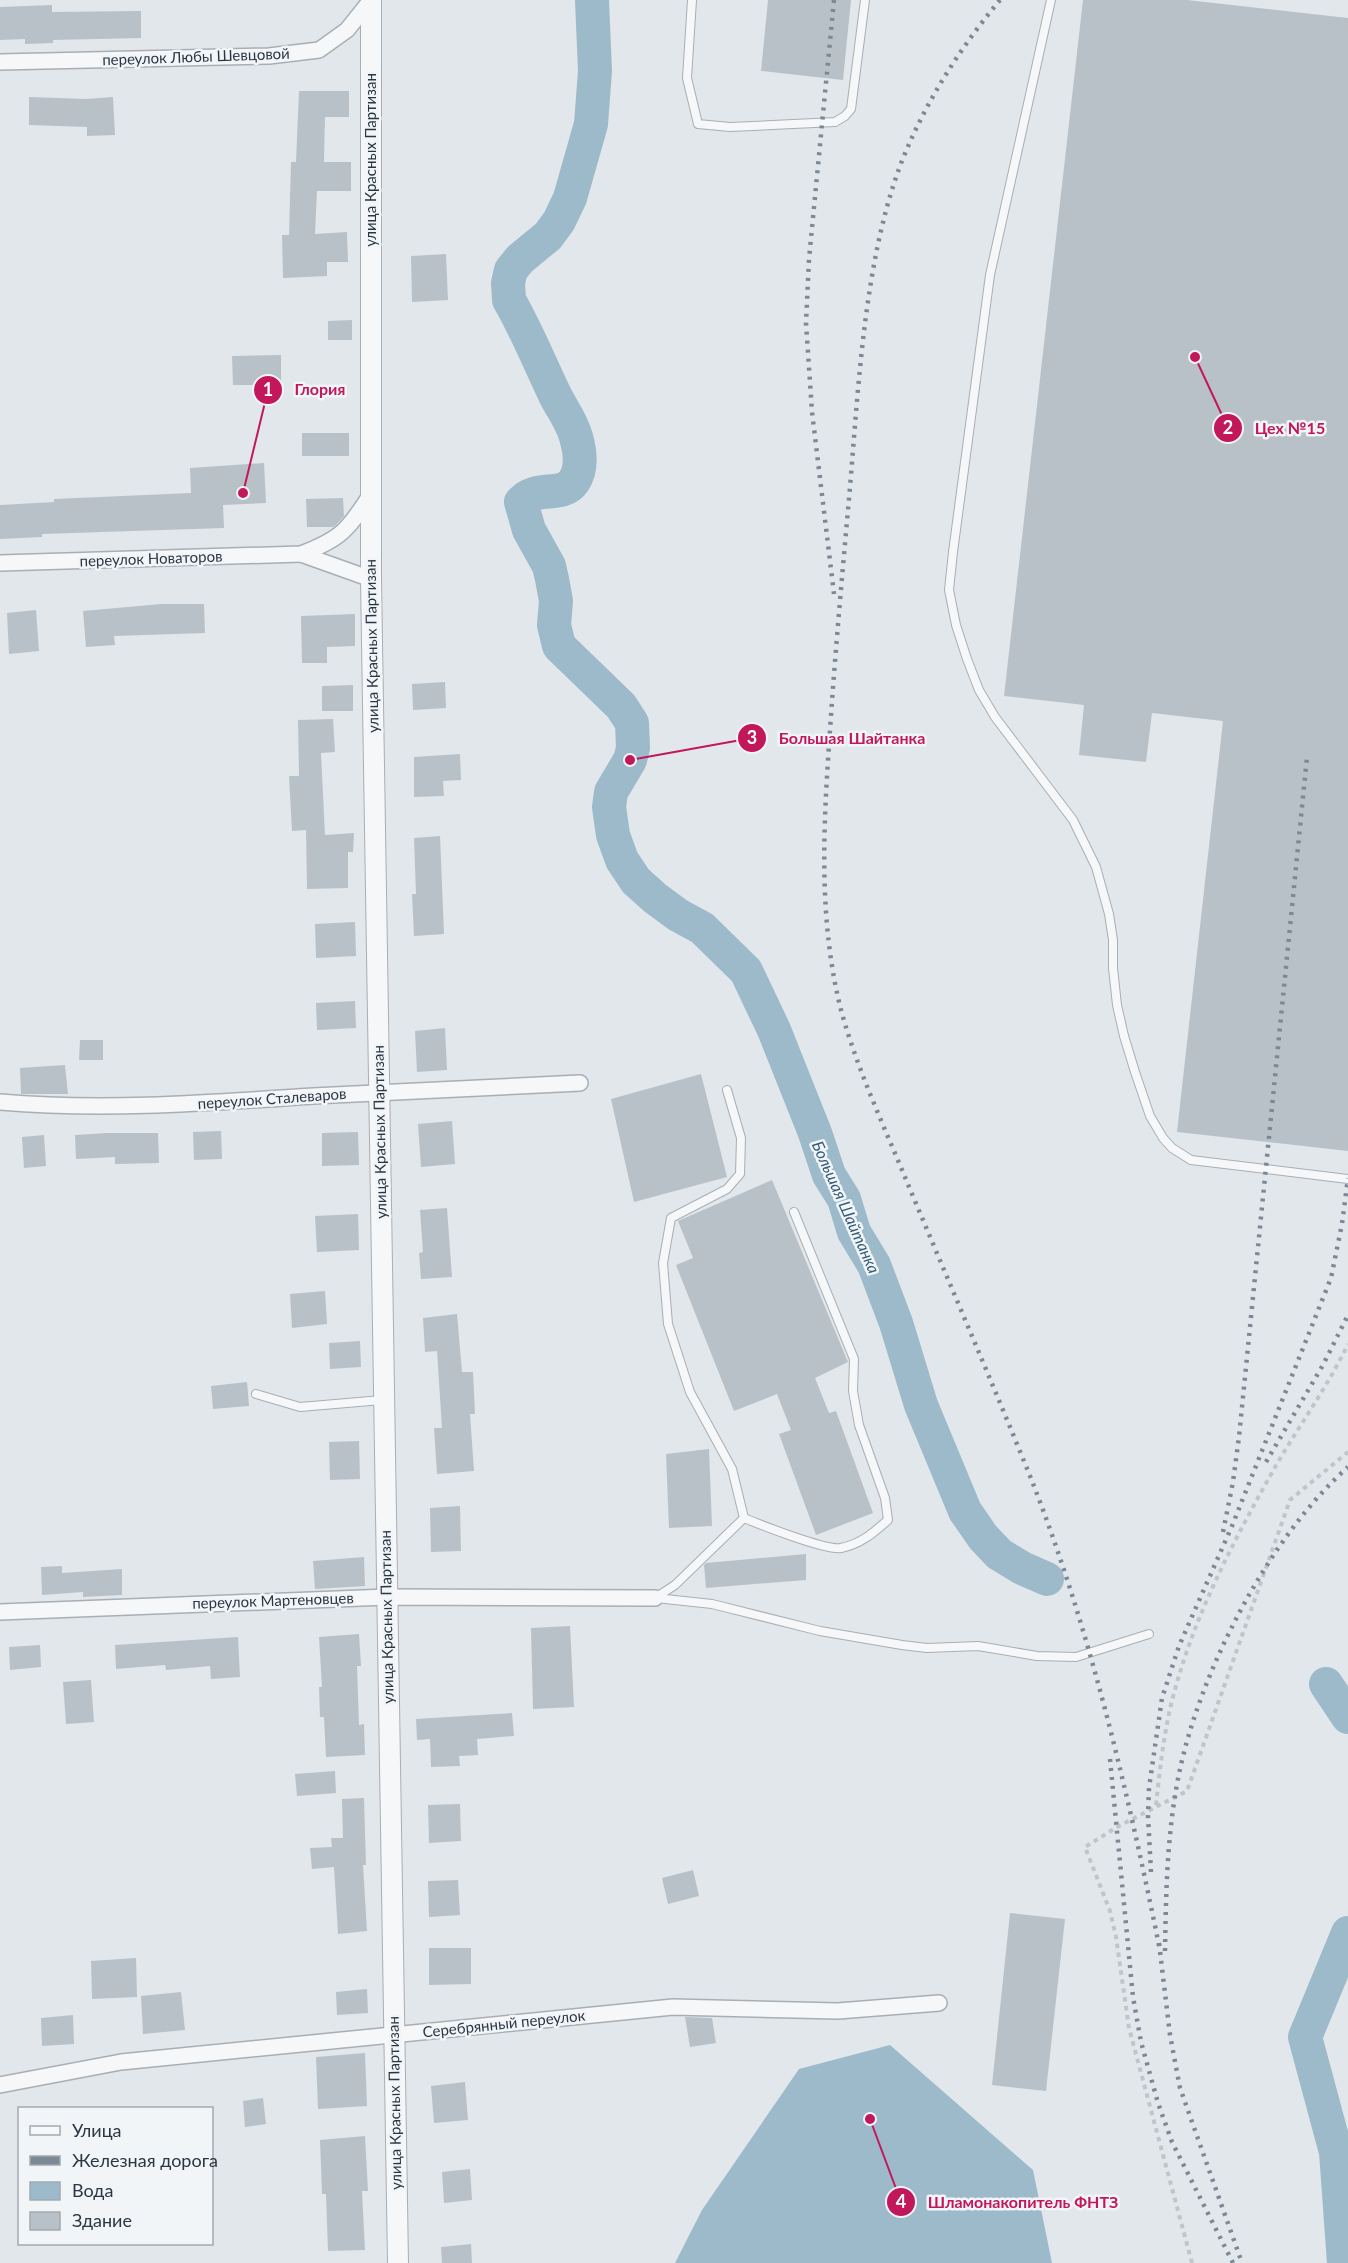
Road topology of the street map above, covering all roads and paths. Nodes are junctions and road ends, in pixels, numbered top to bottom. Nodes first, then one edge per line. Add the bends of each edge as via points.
1 (371, 0) edge
2 (692, 0) edge
3 (866, 0) edge
4 (1051, 0) edge
5 (0, 62) edge
6 (371, 494) junction
7 (301, 554) junction
8 (0, 563) edge
9 (371, 579) junction
10 (580, 1083) dead end
11 (727, 1090) dead end
12 (380, 1092) junction
13 (0, 1102) edge
14 (1348, 1179) edge
15 (794, 1212) dead end
16 (1348, 1344) edge
17 (256, 1394) dead end
18 (384, 1400) junction
19 (1348, 1452) edge
20 (744, 1518) junction
21 (387, 1597) junction
22 (655, 1598) junction
23 (0, 1612) edge
24 (1149, 1634) dead end
25 (1156, 1805) junction
26 (939, 2003) dead end
27 (393, 2035) junction
28 (0, 2085) edge
29 (398, 2263) edge
30 (1192, 2263) edge

1 - 5 street, переулок Любы Шевцовой via 347,30 319,50 269,56
1 - 6 street, улица Красных Партизан
2 - 3 lane via 687,78 699,124 730,127 835,122 845,116 851,109
4 - 14 lane via 990,274 949,590 956,626 979,690 1073,820 1096,867 1109,914 1117,1005 1124,1036 1150,1116 1163,1138 1191,1160
6 - 7 street via 353,523 330,543
6 - 9 street, улица Красных Партизан
7 - 8 street, переулок Новаторов
7 - 9 street
9 - 12 street, улица Красных Партизан
10 - 12 street, переулок Сталеваров
11 - 20 lane via 741,1138 740,1174 727,1189 671,1218 663,1263 668,1324 690,1392 732,1469
12 - 13 street, переулок Сталеваров via 151,1107
12 - 18 street, улица Красных Партизан
15 - 20 lane via 854,1359 853,1391 859,1425 885,1498 888,1520 866,1539 839,1549 777,1532
16 - 25 path via 1258,1498 1207,1603 1172,1700
17 - 18 lane via 300,1407
18 - 21 street, улица Красных Партизан
19 - 25 path via 1290,1500 1187,1791
20 - 22 lane via 675,1586
21 - 22 street, переулок Мартеновцев
21 - 23 street, переулок Мартеновцев
21 - 27 street, улица Красных Партизан
22 - 24 lane via 712,1604 820,1631 927,1648 978,1646 1037,1656 1076,1657
25 - 30 path via 1085,1847 1110,1911 1129,2028
26 - 27 street, Серебрянный переулок via 838,2011 673,2007
27 - 28 street, Серебрянный переулок via 121,2062
27 - 29 street, улица Красных Партизан

